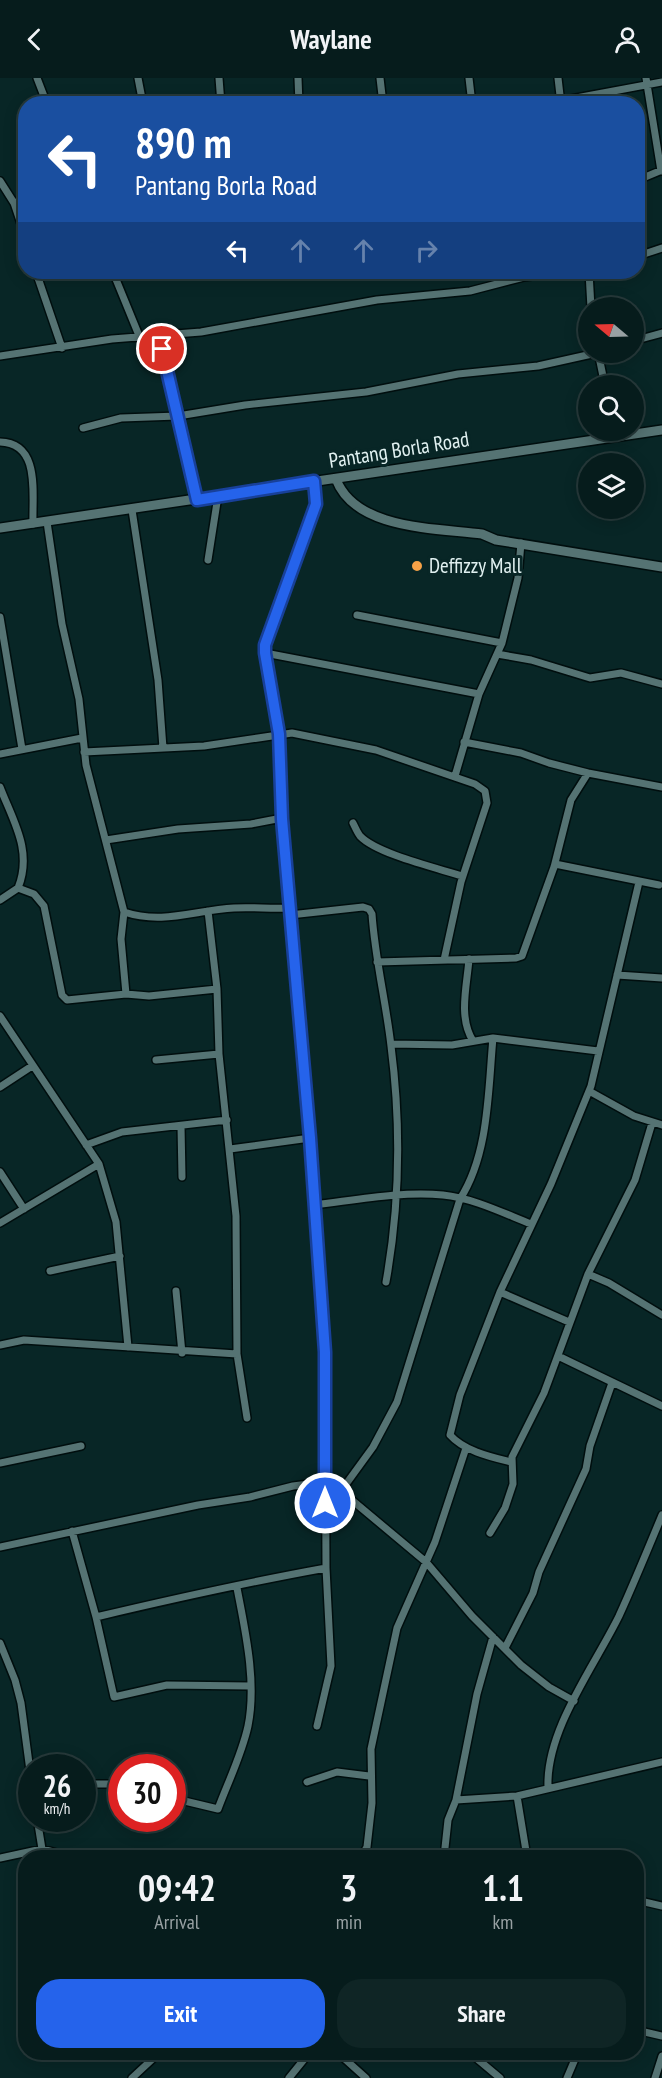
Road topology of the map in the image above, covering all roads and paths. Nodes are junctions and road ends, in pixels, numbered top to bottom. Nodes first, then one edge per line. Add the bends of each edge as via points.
1 (37, 78) edge
2 (138, 78) edge
3 (219, 78) edge
4 (298, 78) edge
5 (380, 78) edge
6 (469, 78) edge
7 (558, 78) edge
8 (646, 81) edge
9 (662, 82) edge
10 (44, 96) edge
11 (141, 96) edge
12 (220, 96) edge
13 (299, 96) edge
14 (383, 96) edge
15 (471, 96) edge
16 (560, 96) edge
17 (585, 96) edge
18 (662, 170) edge
19 (645, 177) edge
20 (0, 182) edge
21 (18, 202) edge
22 (14, 203) junction
23 (18, 215) edge
24 (662, 248) edge
25 (645, 253) edge
26 (38, 279) edge
27 (115, 279) edge
28 (515, 279) edge
29 (589, 279) edge
30 (590, 297) edge
31 (662, 333) edge
32 (160, 337) junction
33 (140, 338) junction
34 (644, 338) edge
35 (62, 348) junction
36 (0, 356) edge
37 (578, 357) edge
38 (178, 416) junction
39 (83, 428) dead end
40 (662, 429) edge
41 (644, 430) edge
42 (578, 439) edge
43 (0, 442) edge
44 (336, 479) junction
45 (314, 481) junction
46 (218, 496) junction
47 (197, 500) junction
48 (132, 510) junction
49 (47, 522) junction
50 (33, 524) junction
51 (0, 528) edge
52 (521, 543) junction
53 (208, 560) dead end
54 (662, 567) edge
55 (357, 615) dead end
56 (0, 616) edge
57 (502, 643) junction
58 (265, 653) junction
59 (497, 654) junction
60 (662, 684) edge
61 (479, 694) junction
62 (279, 734) junction
63 (82, 738) junction
64 (464, 742) junction
65 (163, 748) junction
66 (22, 749) junction
67 (84, 752) junction
68 (0, 754) edge
69 (588, 773) junction
70 (455, 776) junction
71 (0, 787) edge
72 (662, 787) edge
73 (282, 819) junction
74 (353, 823) dead end
75 (105, 840) junction
76 (555, 864) junction
77 (462, 876) junction
78 (639, 882) junction
79 (659, 885) dead end
80 (18, 888) junction
81 (0, 900) edge
82 (124, 912) junction
83 (208, 912) junction
84 (290, 912) junction
85 (469, 959) junction
86 (444, 960) junction
87 (377, 962) junction
88 (617, 975) junction
89 (662, 978) edge
90 (217, 990) junction
91 (126, 993) junction
92 (0, 1016) edge
93 (493, 1038) junction
94 (473, 1041) junction
95 (391, 1044) junction
96 (598, 1052) junction
97 (219, 1054) junction
98 (156, 1060) dead end
99 (32, 1066) junction
100 (0, 1087) edge
101 (589, 1091) junction
102 (227, 1120) junction
103 (652, 1123) junction
104 (181, 1125) junction
105 (662, 1125) edge
106 (310, 1138) junction
107 (86, 1145) junction
108 (230, 1149) junction
109 (99, 1164) junction
110 (0, 1172) edge
111 (182, 1177) dead end
112 (395, 1197) junction
113 (460, 1199) junction
114 (314, 1205) junction
115 (24, 1209) junction
116 (0, 1223) edge
117 (531, 1224) junction
118 (120, 1256) junction
119 (50, 1271) dead end
120 (588, 1274) junction
121 (386, 1282) dead end
122 (176, 1292) dead end
123 (500, 1292) junction
124 (662, 1315) edge
125 (569, 1322) junction
126 (0, 1345) edge
127 (128, 1347) junction
128 (182, 1353) junction
129 (237, 1354) junction
130 (558, 1356) junction
131 (612, 1383) junction
132 (662, 1406) edge
133 (247, 1418) dead end
134 (81, 1446) dead end
135 (466, 1448) junction
136 (511, 1462) junction
137 (0, 1463) edge
138 (324, 1482) junction
139 (341, 1491) junction
140 (662, 1515) edge
141 (72, 1531) junction
142 (490, 1533) dead end
143 (0, 1547) edge
144 (426, 1562) junction
145 (326, 1568) junction
146 (237, 1588) junction
147 (96, 1617) junction
148 (493, 1637) junction
149 (0, 1642) edge
150 (505, 1648) junction
151 (250, 1686) junction
152 (574, 1701) junction
153 (318, 1726) dead end
154 (28, 1754) edge
155 (662, 1762) edge
156 (369, 1776) junction
157 (307, 1782) dead end
158 (548, 1787) junction
159 (517, 1796) junction
160 (456, 1800) junction
161 (186, 1801) edge
162 (39, 1832) edge
163 (42, 1849) junction
164 (37, 1850) edge
165 (46, 1850) edge
166 (365, 1850) edge
167 (445, 1850) edge
168 (526, 1850) edge
169 (18, 1854) edge
170 (0, 1858) edge
171 (644, 1902) edge
172 (662, 1906) edge
173 (644, 2032) edge
174 (662, 2036) edge
175 (662, 2056) edge
176 (151, 2060) edge
177 (304, 2060) edge
178 (346, 2060) edge
179 (479, 2060) edge
180 (575, 2060) edge
181 (132, 2078) edge
182 (289, 2078) edge
183 (366, 2078) edge
184 (500, 2078) edge
185 (567, 2078) edge
186 (655, 2078) edge

1 - 10 street
2 - 11 street
3 - 12 street
4 - 13 street
5 - 14 street
6 - 15 street
7 - 16 street
8 - 9 street
8 - 17 street
8 - 18 street
18 - 19 street
20 - 22 street
21 - 22 street
22 - 23 street
24 - 25 street
26 - 35 street
27 - 33 street
28 - 32 street via 455,293 377,300
29 - 30 street
31 - 34 street
32 - 33 street
32 - 38 street
33 - 35 street
35 - 36 street
37 - 38 street via 366,392
38 - 39 street via 121,418
38 - 47 street
40 - 41 street, Pantang Borla Road
42 - 44 street, Pantang Borla Road
43 - 50 street via 11,442 25,451 32,467
44 - 45 street, Pantang Borla Road
44 - 52 street via 346,499 365,513
45 - 46 street, Pantang Borla Road
45 - 58 street via 316,504
46 - 47 street, Pantang Borla Road
46 - 53 street
47 - 48 street, Pantang Borla Road
48 - 49 street, Pantang Borla Road
48 - 65 street via 158,680
49 - 50 street, Pantang Borla Road
49 - 63 street via 62,624 79,699
50 - 51 street, Pantang Borla Road
52 - 54 street
52 - 57 street via 519,578
55 - 57 street
56 - 66 street
57 - 59 street
58 - 61 street
58 - 62 street
59 - 60 street via 590,678 621,673
59 - 61 street
61 - 64 street
62 - 65 street via 253,741
62 - 70 street via 346,743
62 - 73 street
63 - 66 street
63 - 67 street
64 - 69 street via 521,753
64 - 70 street
65 - 67 street
66 - 68 street
67 - 75 street
69 - 72 street
69 - 76 street via 571,800
70 - 77 street via 485,791 487,803
71 - 80 street via 15,820 25,857
73 - 75 street via 178,828
73 - 84 street
74 - 77 street via 368,842
75 - 82 street
76 - 78 street
76 - 85 street via 522,956
77 - 86 street
78 - 79 street
78 - 88 street
80 - 81 street
80 - 91 street via 34,894 44,906 62,995 67,1000
82 - 83 street via 167,919
82 - 91 street via 121,939
83 - 84 street via 233,908
83 - 90 street
84 - 87 street via 369,909
84 - 106 street
85 - 86 street
85 - 94 street via 464,1018
86 - 87 street
87 - 95 street
88 - 89 street
88 - 96 street
90 - 91 street via 149,996
90 - 97 street
92 - 99 street
93 - 94 street
93 - 96 street
93 - 113 street via 479,1151
94 - 95 street via 452,1045
95 - 112 street via 399,1140
96 - 101 street
97 - 98 street
97 - 102 street
99 - 100 street
99 - 107 street
101 - 103 street
101 - 117 street
102 - 104 street
102 - 108 street
103 - 105 street
103 - 120 street via 632,1188
104 - 107 street via 115,1134
104 - 111 street
106 - 108 street
106 - 114 street
107 - 109 street
108 - 129 street via 236,1216
109 - 115 street
109 - 118 street via 109,1192
110 - 115 street
112 - 113 street
112 - 114 street
112 - 121 street
113 - 117 street
113 - 139 street via 397,1402 373,1447
114 - 138 street via 325,1352
115 - 116 street
117 - 123 street
118 - 119 street
118 - 127 street
120 - 124 street
120 - 125 street
122 - 128 street
123 - 125 street
123 - 135 street via 452,1425 450,1436
125 - 130 street
126 - 127 street via 24,1340
127 - 128 street
128 - 129 street
129 - 133 street
130 - 131 street
130 - 136 street
131 - 132 street
131 - 150 street via 586,1469
134 - 137 street
135 - 136 street
135 - 144 street
136 - 142 street via 513,1484 505,1509
138 - 139 street
138 - 141 street
138 - 145 street
139 - 144 street
140 - 152 street via 619,1616
141 - 143 street
141 - 147 street
144 - 148 street
144 - 156 street via 397,1628 376,1718
145 - 146 street
145 - 153 street via 331,1666
146 - 147 street
146 - 151 street via 246,1632
147 - 151 street via 115,1698 167,1685
148 - 150 street
148 - 160 street
149 - 154 street via 21,1703
150 - 152 street via 549,1688
151 - 161 street via 248,1726 218,1809
152 - 158 street via 551,1753
155 - 158 street
156 - 157 street via 337,1772
156 - 166 street via 372,1803
158 - 159 street
159 - 160 street
159 - 168 street
160 - 167 street via 448,1820
162 - 163 street
163 - 164 street
163 - 165 street
169 - 170 street
171 - 172 street
173 - 174 street
175 - 186 street
176 - 181 street
177 - 182 street
178 - 183 street
179 - 184 street
180 - 185 street

